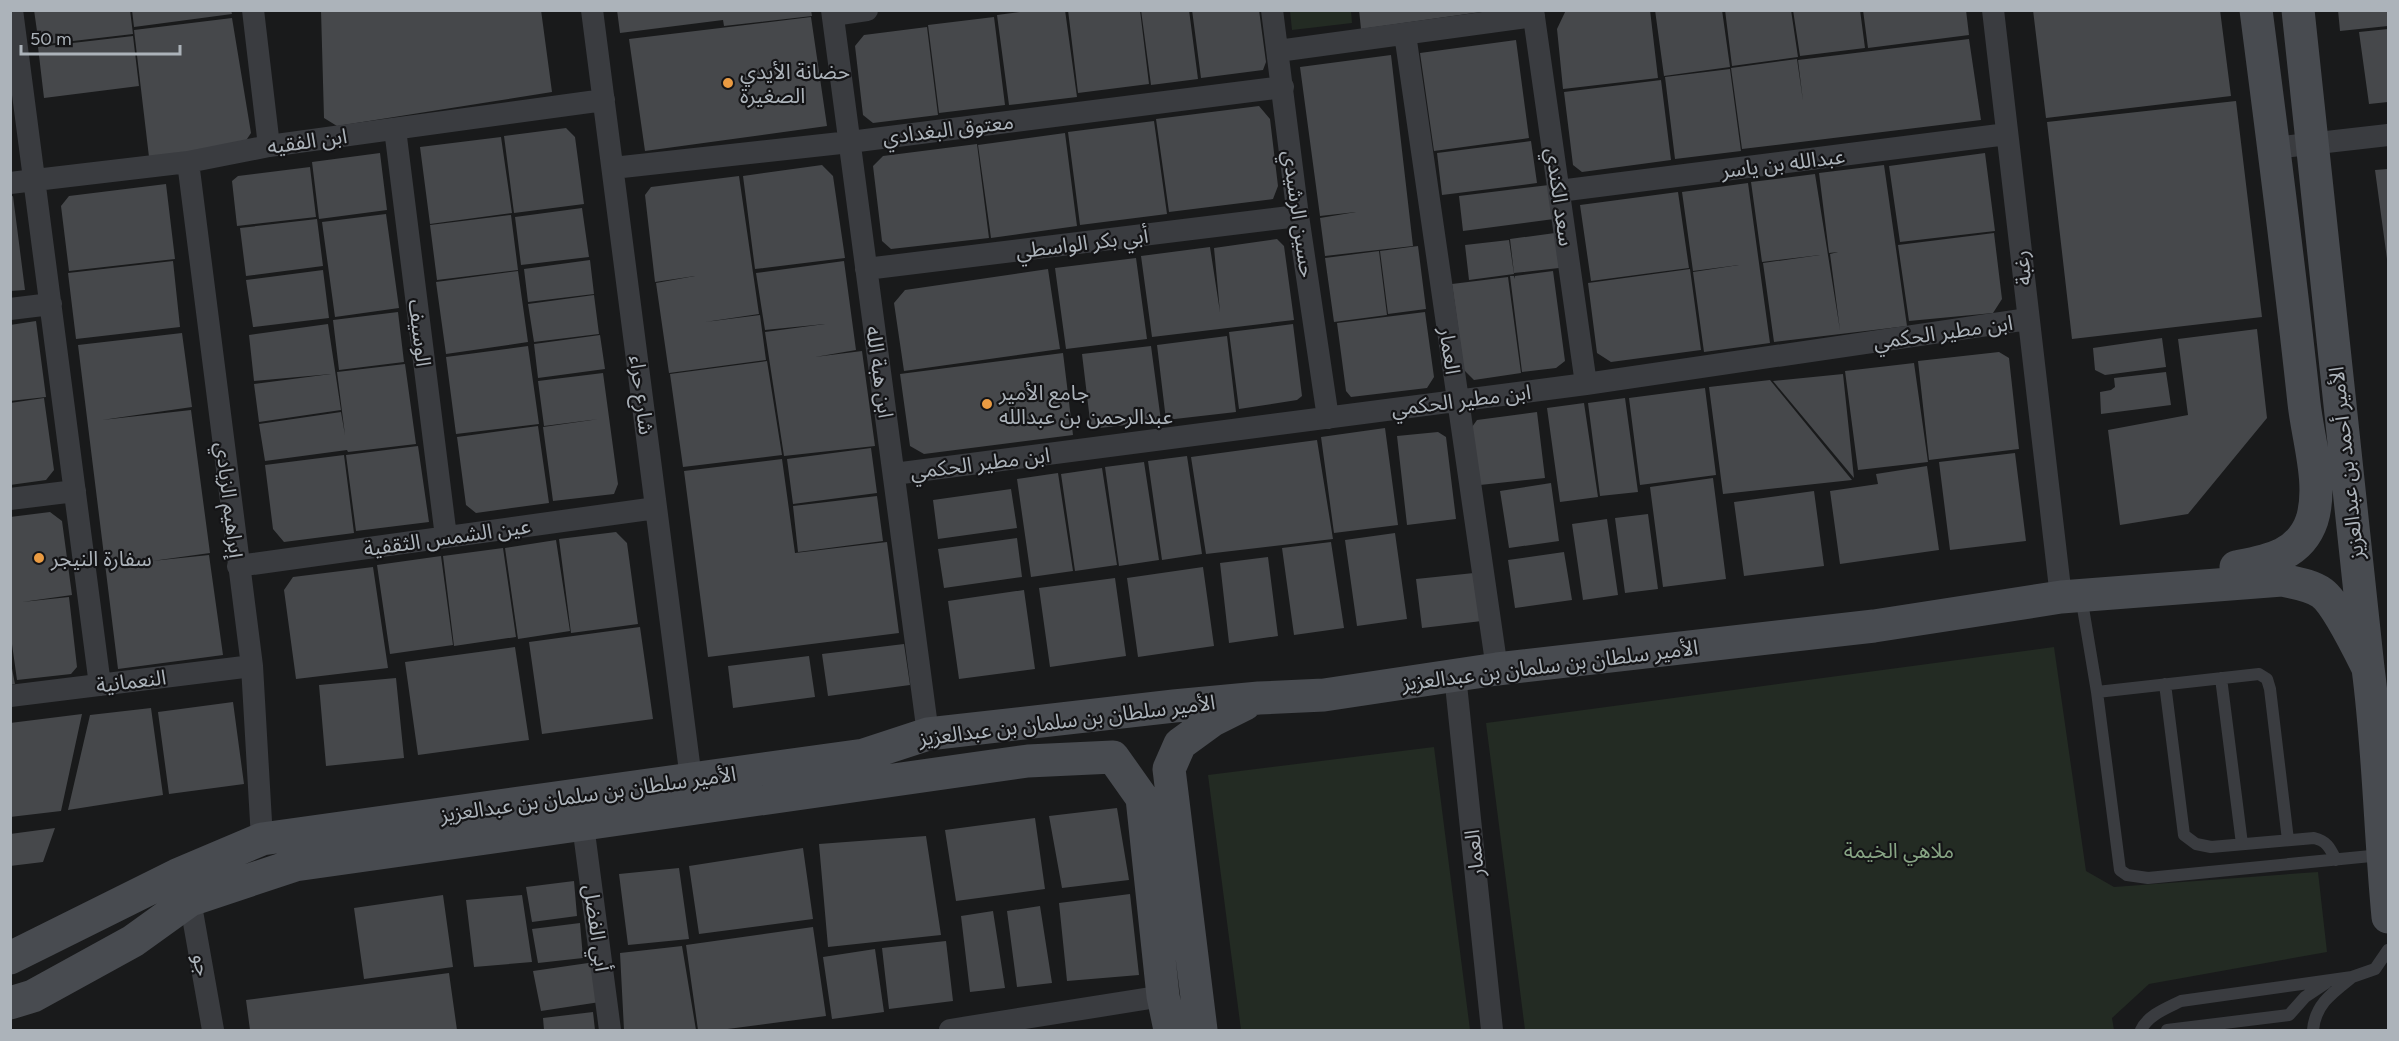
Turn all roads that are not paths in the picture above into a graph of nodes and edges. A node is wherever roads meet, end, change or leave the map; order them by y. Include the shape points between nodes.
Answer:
1 (12, 10) edge
2 (253, 10) edge
3 (592, 10) edge
4 (867, 10) edge
5 (1272, 10) edge
6 (1993, 10) edge
7 (2256, 10) edge
8 (2298, 10) edge
9 (832, 13) edge
10 (1534, 13) edge
11 (1405, 34) junction
12 (1278, 51) junction
13 (14, 57) edge
14 (1283, 87) junction
15 (604, 100) junction
16 (395, 129) junction
17 (2007, 134) junction
18 (2388, 135) edge
19 (850, 142) junction
20 (2312, 144) junction
21 (269, 146) junction
22 (2274, 148) junction
23 (188, 162) junction
24 (613, 168) junction
25 (34, 180) junction
26 (10, 183) edge
27 (1559, 191) junction
28 (1298, 216) junction
29 (866, 269) junction
30 (51, 304) junction
31 (10, 309) edge
32 (2028, 319) junction
33 (1586, 384) junction
34 (1457, 400) junction
35 (1328, 418) junction
36 (894, 474) junction
37 (75, 491) junction
38 (10, 499) edge
39 (657, 508) junction
40 (446, 537) junction
41 (238, 566) junction
42 (2116, 593) junction
43 (2071, 596) junction
44 (252, 666) junction
45 (2368, 668) junction
46 (1497, 669) junction
47 (1455, 675) junction
48 (2221, 678) junction
49 (2165, 684) junction
50 (100, 685) junction
51 (2097, 692) junction
52 (10, 696) edge
53 (1259, 698) junction
54 (2381, 704) edge
55 (928, 734) junction
56 (870, 769) junction
57 (815, 776) junction
58 (691, 779) junction
59 (583, 825) junction
60 (262, 839) junction
61 (2288, 840) junction
62 (2242, 844) junction
63 (2382, 855) junction
64 (2336, 860) junction
65 (190, 900) junction
66 (2388, 917) edge
67 (2388, 950) edge
68 (10, 958) edge
69 (2352, 978) junction
70 (2330, 981) junction
71 (1163, 996) junction
72 (10, 1003) edge
73 (213, 1030) edge
74 (610, 1030) edge
75 (950, 1030) edge
76 (1170, 1030) edge
77 (1201, 1030) edge
78 (1492, 1030) edge
79 (2141, 1030) edge
80 (2167, 1030) edge
81 (2313, 1030) edge

1 - 13 street
2 - 21 street
3 - 15 street, شارع حراء
4 - 9 street
5 - 12 street, حسين الرشيدي
6 - 17 street, رغبة
7 - 22 street, الأمير أحمد بن عبدالعزيز
8 - 20 street, الأمير أحمد بن عبدالعزيز
9 - 19 street, ابن هبة الله
10 - 11 street
10 - 27 street, سعد الكندي
11 - 12 street
11 - 34 street, العمار
12 - 14 street, حسين الرشيدي
13 - 25 street
14 - 19 street, معتوق البغدادي
14 - 28 street, حسين الرشيدي
15 - 16 street, ابن الفقيه
15 - 24 street, شارع حراء
16 - 21 street, ابن الفقيه
16 - 40 street, الوسيف
17 - 27 street, عبدالله بن ياسر
17 - 32 street, رغبة
18 - 20 street
19 - 24 street, معتوق البغدادي
19 - 29 street, ابن هبة الله
20 - 22 street
20 - 45 street, الأمير أحمد بن عبدالعزيز
21 - 23 street, ابن الفقيه
22 - 42 street, الأمير أحمد بن عبدالعزيز via 2317,499 2311,522 2298,543 2276,559
23 - 25 street, ابن الفقيه
23 - 41 street, إبراهيم الزيادي
24 - 39 street, شارع حراء
25 - 26 street, ابن الفقيه
25 - 30 street
27 - 33 street, سعد الكندي
28 - 29 street, أبي بكر الواسطي
28 - 35 street, حسين الرشيدي
29 - 36 street, ابن هبة الله
30 - 31 street
30 - 37 street
32 - 33 street, ابن مطير الحكمي
32 - 43 street, رغبة
33 - 34 street, ابن مطير الحكمي
34 - 35 street, ابن مطير الحكمي
34 - 46 street, العمار
35 - 36 street, ابن مطير الحكمي
36 - 55 street, ابن هبة الله
37 - 38 street
37 - 50 street
39 - 40 street, عين الشمس الثقفية
39 - 58 street, شارع حراء
40 - 41 street, عين الشمس الثقفية
41 - 44 street, إبراهيم الزيادي
42 - 43 street, الأمير سلطان بن سلمان بن عبدالعزيز
42 - 45 street via 2282,580 2312,587 2323,593 2332,606
43 - 46 street, الأمير سلطان بن سلمان بن عبدالعزيز via 1874,626
43 - 51 lane
44 - 50 street, النعمانية
44 - 60 street, إبراهيم الزيادي
45 - 54 street, الأمير أحمد بن عبدالعزيز
46 - 47 street, الأمير سلطان بن سلمان بن عبدالعزيز
47 - 53 street, الأمير سلطان بن سلمان بن عبدالعزيز via 1324,695
47 - 78 street, العمار
48 - 49 lane
48 - 61 lane via 2259,674 2267,680
48 - 62 lane
49 - 51 lane
49 - 62 lane via 2184,835 2196,844 2211,847
50 - 52 street, النعمانية
51 - 64 lane via 2120,870 2127,875 2148,878
53 - 55 street, الأمير سلطان بن سلمان بن عبدالعزيز
53 - 77 street via 1213,720 1180,744 1169,768
54 - 63 street, الأمير أحمد بن عبدالعزيز
55 - 56 street, الأمير سلطان بن سلمان بن عبدالعزيز
56 - 57 street, الأمير سلطان بن سلمان بن عبدالعزيز
56 - 71 street, الأمير سلطان بن سلمان بن عبدالعزيز via 1113,757 1142,798
57 - 58 street, الأمير سلطان بن سلمان بن عبدالعزيز
57 - 59 street, الأمير سلطان بن سلمان بن عبدالعزيز
58 - 60 street, الأمير سلطان بن سلمان بن عبدالعزيز
59 - 65 street, الأمير سلطان بن سلمان بن عبدالعزيز via 295,865
59 - 74 street, أبي الفضل
60 - 68 street, الأمير سلطان بن سلمان بن عبدالعزيز via 177,875
61 - 62 lane
61 - 64 lane via 2322,839
63 - 64 lane
63 - 66 street, الأمير أحمد بن عبدالعزيز
65 - 72 street, الأمير سلطان بن سلمان بن عبدالعزيز via 133,940 33,996
65 - 73 street, جو
67 - 69 lane via 2375,969
69 - 70 lane
69 - 81 lane via 2320,1005
70 - 79 lane via 2181,1000 2158,1012
70 - 80 lane via 2305,997 2289,1015
71 - 75 street
71 - 76 street

